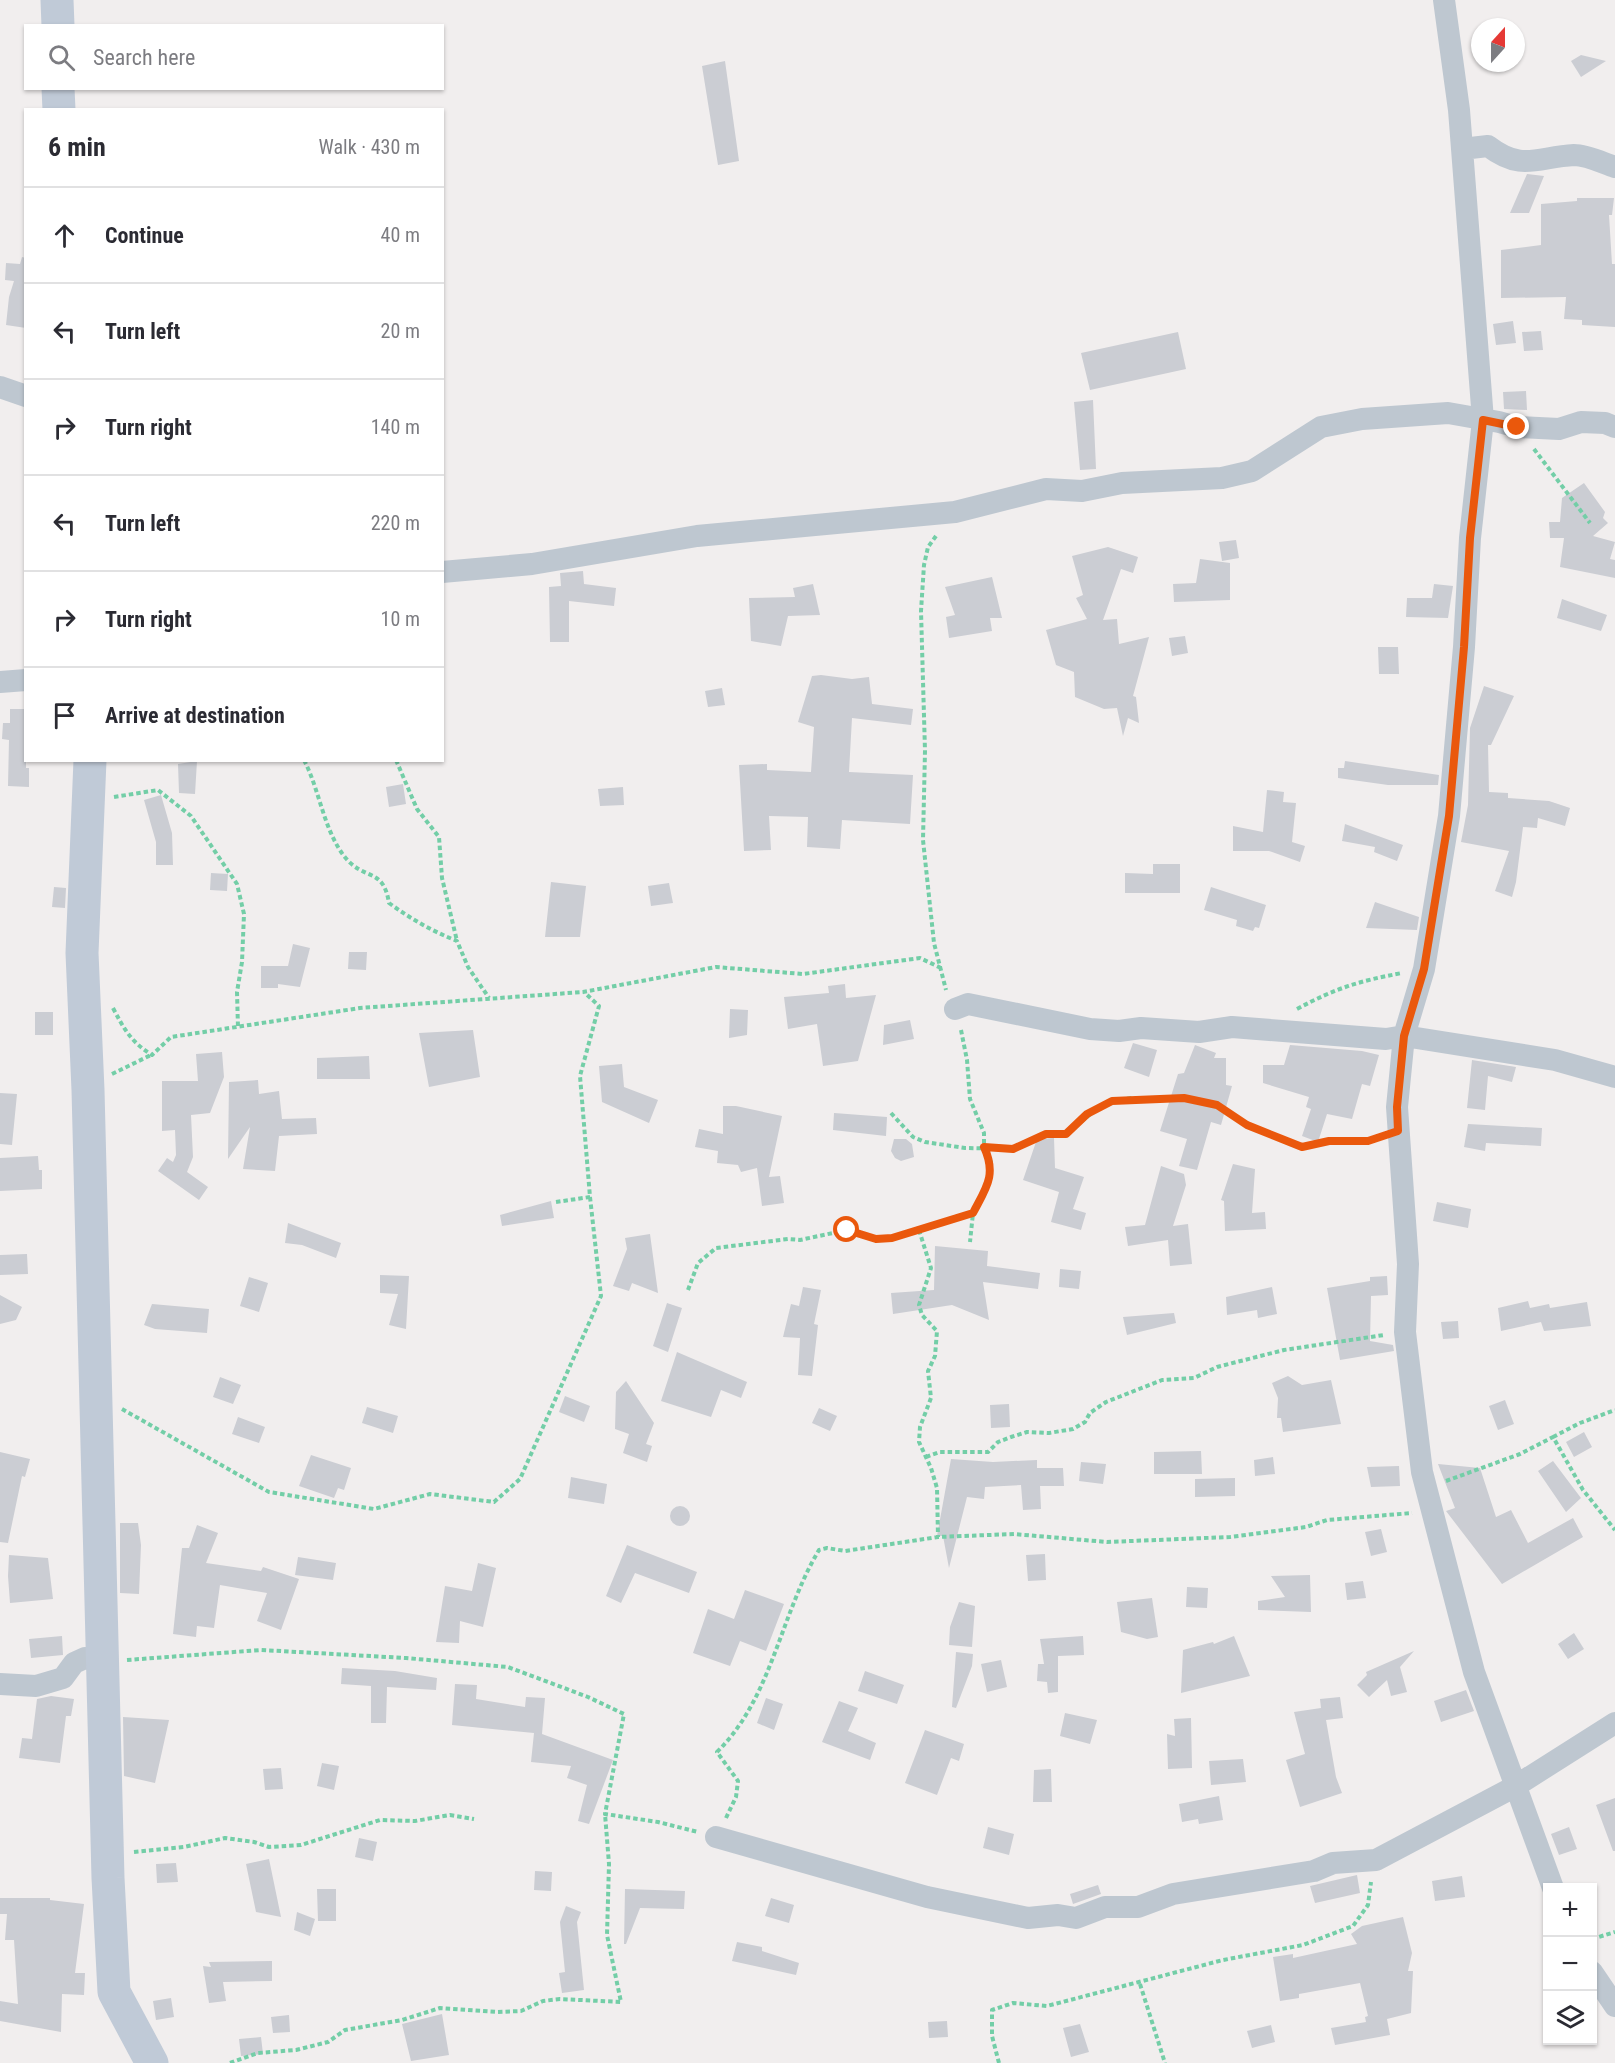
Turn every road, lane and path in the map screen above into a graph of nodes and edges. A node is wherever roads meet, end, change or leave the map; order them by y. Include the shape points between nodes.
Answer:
1 (57, 0) edge
2 (1444, 0) edge
3 (58, 24) edge
4 (58, 90) edge
5 (59, 108) edge
6 (1462, 149) junction
7 (1615, 167) edge
8 (0, 387) edge
9 (24, 395) edge
10 (1483, 420) junction
11 (1517, 427) junction
12 (1615, 427) edge
13 (955, 512) junction
14 (1590, 523) dead end
15 (444, 572) edge
16 (24, 680) edge
17 (0, 682) edge
18 (90, 762) edge
19 (305, 762) edge
20 (397, 762) edge
21 (89, 798) junction
22 (457, 941) junction
23 (1424, 969) junction
24 (583, 992) junction
25 (490, 999) junction
26 (110, 1003) dead end
27 (955, 1009) joint
28 (238, 1028) junction
29 (1256, 1029) junction
30 (1404, 1036) junction
31 (152, 1055) junction
32 (1615, 1077) edge
33 (88, 1090) junction
34 (891, 1113) dead end
35 (1398, 1131) junction
36 (984, 1147) junction
37 (590, 1197) junction
38 (556, 1202) dead end
39 (973, 1213) junction
40 (919, 1230) junction
41 (970, 1242) dead end
42 (688, 1290) dead end
43 (1405, 1332) junction
44 (96, 1400) junction
45 (1615, 1410) edge
46 (1553, 1437) junction
47 (926, 1457) junction
48 (1427, 1489) junction
49 (1434, 1514) junction
50 (1615, 1530) edge
51 (938, 1537) junction
52 (103, 1662) junction
53 (0, 1684) edge
54 (1615, 1723) edge
55 (1514, 1787) junction
56 (605, 1814) junction
57 (474, 1819) dead end
58 (716, 1837) junction
59 (107, 1860) junction
60 (1376, 1860) junction
61 (1551, 1883) edge
62 (1615, 1932) edge
63 (1597, 1938) edge
64 (1597, 1978) edge
65 (1140, 1984) junction
66 (1615, 2006) edge
67 (152, 2063) edge
68 (230, 2063) edge
69 (999, 2063) edge
70 (1165, 2063) edge

1 - 3 street
2 - 6 street
4 - 5 street
6 - 7 street via 1488,146 1501,156 1523,163 1577,155
6 - 10 street
8 - 9 street
10 - 11 street
10 - 13 street via 1448,413 1362,419 1321,427 1252,471 1222,478 1122,483 1082,491 1046,489
10 - 23 street via 1449,816
11 - 12 street via 1559,429 1581,422
11 - 14 path
13 - 15 street via 697,536 532,564
13 - 24 path via 927,547 921,611 923,840 934,943 941,968 920,958 802,974 716,967
16 - 17 street
18 - 21 street
19 - 22 path via 333,839 346,859 364,874 382,880 390,903 400,911 420,925
20 - 22 path via 417,809 439,837 442,878
21 - 28 path via 158,790 191,816 237,884 244,914
21 - 33 street via 82,952
22 - 25 path via 468,967
23 - 29 path via 1359,980
23 - 30 street
24 - 25 path
24 - 37 path via 598,1006 580,1076
25 - 28 path via 360,1008
26 - 31 path via 125,1033
27 - 29 street via 968,1004 1050,1023 1119,1031
27 - 36 path via 967,1060 970,1099 984,1133
28 - 31 path via 171,1037
29 - 30 street via 1386,1039
30 - 32 street via 1555,1060
30 - 35 street
31 - 33 path
33 - 44 street
34 - 36 path via 902,1127 925,1142
35 - 36 path via 1368,1141 1329,1141 1302,1147 1247,1125 1217,1105 1184,1098 1132,1098 1098,1108 1066,1134 1046,1134 1013,1149
35 - 43 street via 1408,1264
36 - 39 path via 991,1162 990,1178
37 - 38 path
37 - 44 path via 601,1296 520,1479 494,1502 430,1494 374,1509 269,1492 114,1404
39 - 40 path
39 - 41 path
40 - 42 path via 876,1239 847,1230 800,1240 716,1248 698,1263
40 - 47 path via 931,1268 919,1305 922,1315 938,1331 928,1371 931,1398 920,1427 919,1442
43 - 47 path via 1284,1350 1217,1366 1194,1378 1162,1380 1106,1402 1073,1429 1027,1432 999,1442 988,1452 940,1452
43 - 48 street
44 - 52 street
45 - 46 path
46 - 48 path via 1520,1454
46 - 50 path via 1583,1490
47 - 51 path via 937,1488
48 - 49 street
49 - 51 path via 1327,1520 1306,1527 1213,1538 1107,1542 1014,1534
49 - 55 street via 1474,1672
51 - 58 path via 845,1551 819,1550 804,1574 766,1678 739,1728 717,1752 738,1781 736,1797
52 - 53 street via 85,1658 74,1663 63,1678 36,1686
52 - 56 path via 261,1650 508,1667 624,1714
52 - 59 street
54 - 55 street
55 - 60 street
55 - 61 street
56 - 58 path
56 - 68 path via 609,1864 607,1935 621,2002 560,1999 543,2001 521,2011 497,2012 440,2008 402,2020 345,2030 328,2042
57 - 59 path via 450,1815 415,1821 380,1820 301,1845 269,1847 225,1838 136,1851
58 - 60 street via 927,1897 1028,1918 1076,1918 1105,1907 1138,1907 1173,1894 1314,1870 1333,1863
59 - 67 street via 114,1992
60 - 65 path via 1368,1905 1353,1926 1303,1945 1223,1960
62 - 63 path
64 - 66 street
65 - 69 path via 1047,2006 1012,2003 992,2010 992,2036
65 - 70 path

